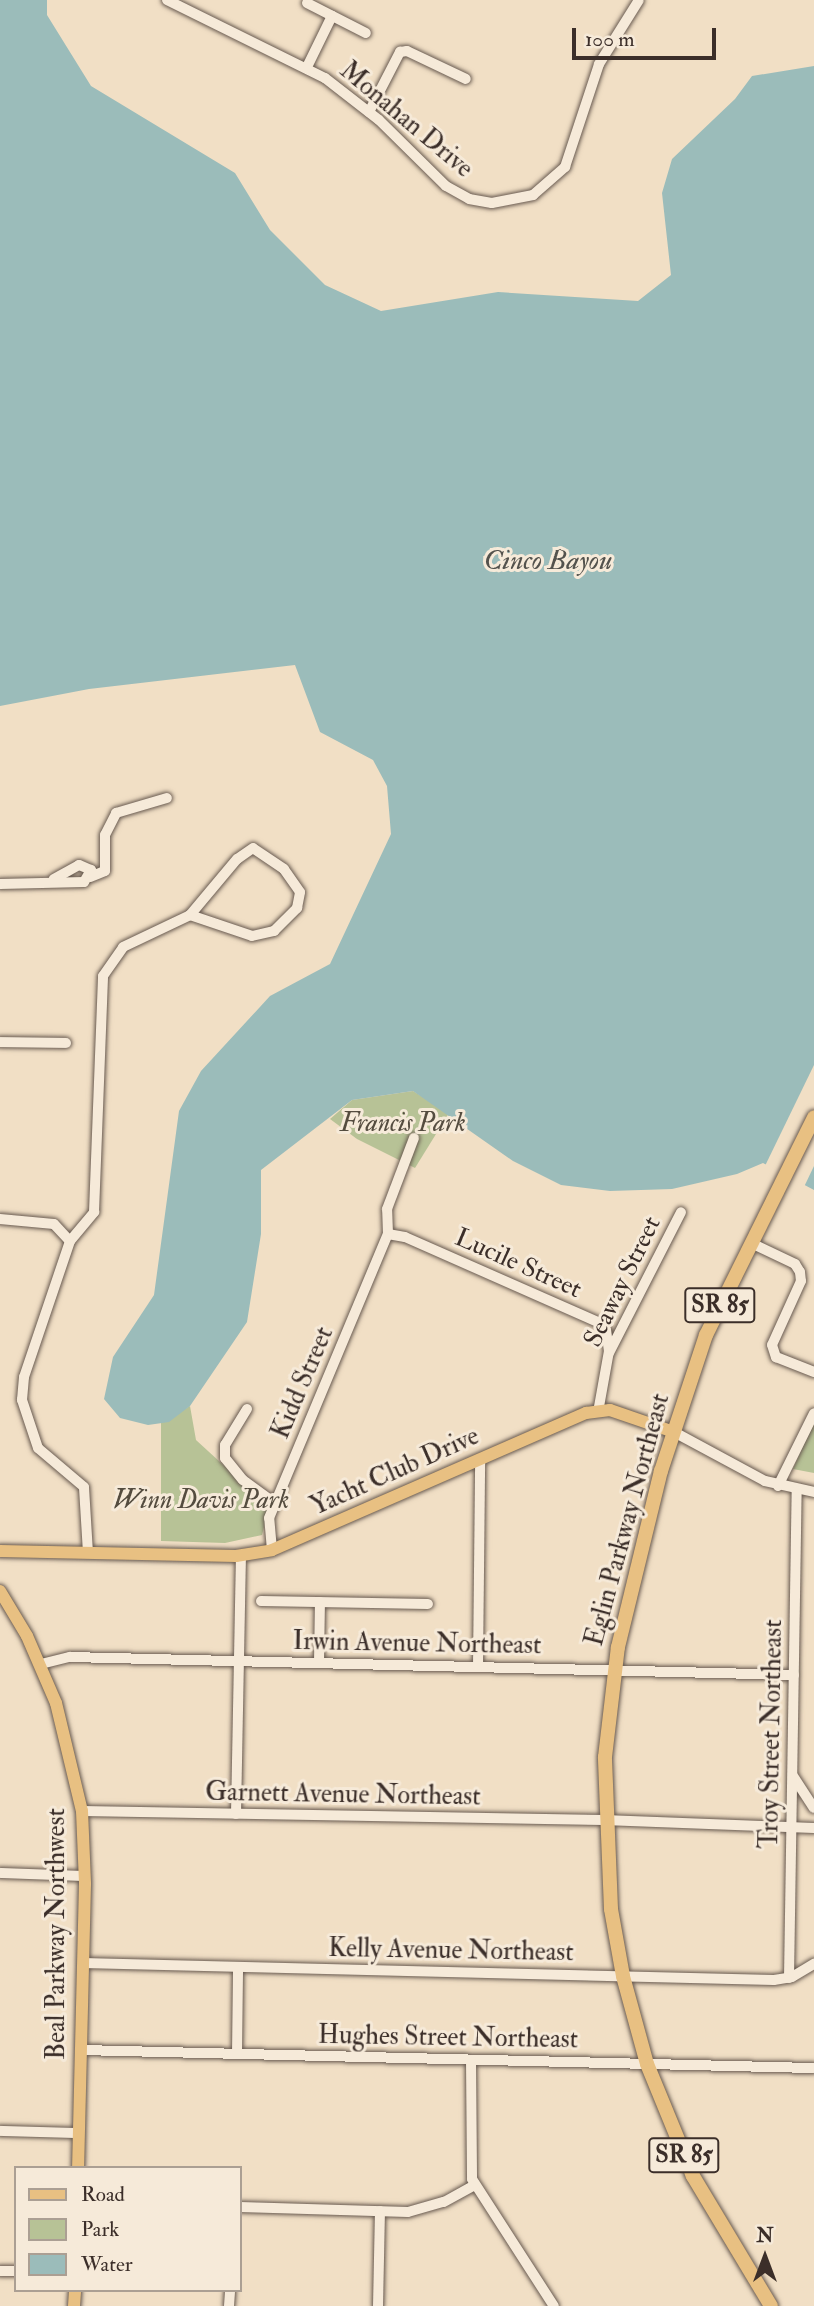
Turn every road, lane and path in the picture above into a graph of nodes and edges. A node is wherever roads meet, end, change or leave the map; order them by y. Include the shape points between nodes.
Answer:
1 (167, 0) edge
2 (639, 0) edge
3 (307, 3) dead end
4 (332, 16) junction
5 (366, 33) dead end
6 (307, 67) junction
7 (466, 79) dead end
8 (369, 112) junction
9 (167, 798) dead end
10 (90, 877) junction
11 (54, 879) junction
12 (0, 884) edge
13 (190, 915) junction
14 (0, 1042) edge
15 (66, 1043) dead end
16 (814, 1117) edge
17 (414, 1138) dead end
18 (681, 1212) dead end
19 (0, 1219) edge
20 (388, 1234) junction
21 (70, 1241) junction
22 (751, 1243) junction
23 (608, 1354) junction
24 (814, 1372) edge
25 (247, 1409) dead end
26 (598, 1412) junction
27 (814, 1413) edge
28 (674, 1432) junction
29 (480, 1460) junction
30 (778, 1486) junction
31 (797, 1490) junction
32 (814, 1492) edge
33 (275, 1503) junction
34 (272, 1550) junction
35 (0, 1551) edge
36 (88, 1553) junction
37 (241, 1555) junction
38 (0, 1591) edge
39 (261, 1601) dead end
40 (320, 1602) junction
41 (428, 1604) dead end
42 (239, 1661) junction
43 (319, 1663) junction
44 (41, 1664) junction
45 (478, 1667) junction
46 (614, 1670) junction
47 (794, 1675) junction
48 (792, 1776) junction
49 (814, 1808) edge
50 (82, 1811) junction
51 (236, 1814) junction
52 (604, 1820) junction
53 (791, 1828) junction
54 (814, 1828) edge
55 (0, 1873) edge
56 (85, 1876) junction
57 (83, 1963) junction
58 (814, 1964) edge
59 (238, 1967) junction
60 (623, 1976) junction
61 (789, 1978) junction
62 (80, 2050) junction
63 (237, 2054) junction
64 (471, 2060) junction
65 (647, 2064) junction
66 (814, 2068) edge
67 (0, 2131) edge
68 (79, 2133) junction
69 (78, 2166) edge
70 (475, 2185) junction
71 (242, 2207) edge
72 (380, 2211) junction
73 (378, 2306) edge
74 (554, 2306) edge
75 (771, 2306) edge

1 - 6 street, Monahan Drive
2 - 8 street, Monahan Drive via 599,64 568,161 554,180 533,195 492,203 459,194
3 - 4 street
4 - 5 street
4 - 6 street
6 - 8 street, Monahan Drive
7 - 8 street via 407,51 400,52
9 - 10 street via 116,813 105,835 105,872
10 - 11 street via 84,882
10 - 11 street via 92,870 84,864
11 - 12 street
13 - 13 street via 261,936 292,915 300,892 284,869 253,848 237,859
13 - 21 street via 123,947 103,976 94,1212
14 - 15 street
16 - 22 highway, Eglin Parkway Northeast / SR 85
17 - 20 street, Kidd Street via 387,1209
18 - 23 street, Seaway Street via 631,1318
19 - 21 street via 54,1224
20 - 23 street, Lucile Street via 405,1237 598,1322 606,1330
20 - 33 street, Kidd Street
21 - 36 street via 24,1377 22,1400 38,1448 84,1487
22 - 24 street via 795,1264 800,1272 801,1281 772,1345 776,1357
22 - 28 highway, Eglin Parkway Northeast / SR 85 via 706,1335
23 - 26 street, Seaway Street
25 - 33 street via 224,1451 237,1474
26 - 28 main road via 610,1410
26 - 29 main road, Yacht Club Drive
27 - 30 street
28 - 30 street
28 - 46 highway, Eglin Parkway Northeast / SR 85 via 642,1543
29 - 34 main road, Yacht Club Drive
29 - 45 street
30 - 31 street
31 - 32 street
31 - 47 street, Troy Street Northeast
33 - 34 street, Kidd Street via 269,1518
34 - 37 main road, Yacht Club Drive
35 - 36 main road, Yacht Club Drive
36 - 37 main road, Yacht Club Drive
37 - 42 street
38 - 44 main road, Beal Parkway Northwest
39 - 40 street
40 - 41 street
40 - 43 street
42 - 43 street, Irwin Avenue Northeast
42 - 44 street, Irwin Avenue Northeast via 70,1657
42 - 51 street
43 - 45 street, Irwin Avenue Northeast
44 - 50 main road, Beal Parkway Northwest via 66,1734
45 - 46 street, Irwin Avenue Northeast
46 - 47 street, Irwin Avenue Northeast
46 - 52 highway, Eglin Parkway Northeast / SR 85
47 - 48 street, Troy Street Northeast
48 - 49 street
48 - 53 street, Troy Street Northeast
50 - 51 street, Garnett Avenue Northeast
50 - 56 main road, Beal Parkway Northwest
51 - 52 street, Garnett Avenue Northeast
52 - 53 street, Garnett Avenue Northeast
52 - 60 highway, Eglin Parkway Northeast / SR 85 via 611,1909
53 - 54 street, Garnett Avenue Northeast
53 - 61 street, Troy Street Northeast
55 - 56 street
56 - 57 main road, Beal Parkway Northwest
57 - 59 street, Kelly Avenue Northeast
57 - 62 main road, Beal Parkway Northwest
58 - 61 street, Kelly Avenue Northeast
59 - 60 street, Kelly Avenue Northeast
59 - 63 street
60 - 61 street, Kelly Avenue Northeast
60 - 65 highway, Eglin Parkway Northeast / SR 85
62 - 63 street, Hughes Street Northeast
62 - 68 main road, Beal Parkway Northwest
63 - 64 street, Hughes Street Northeast
64 - 65 street, Hughes Street Northeast
64 - 70 street via 470,2171
65 - 66 street, Hughes Street Northeast
65 - 75 highway, Eglin Parkway Northeast / SR 85 via 693,2176
67 - 68 street
68 - 69 main road, Beal Parkway Northwest
70 - 72 street via 426,2209
70 - 74 street
71 - 72 street
72 - 73 street

